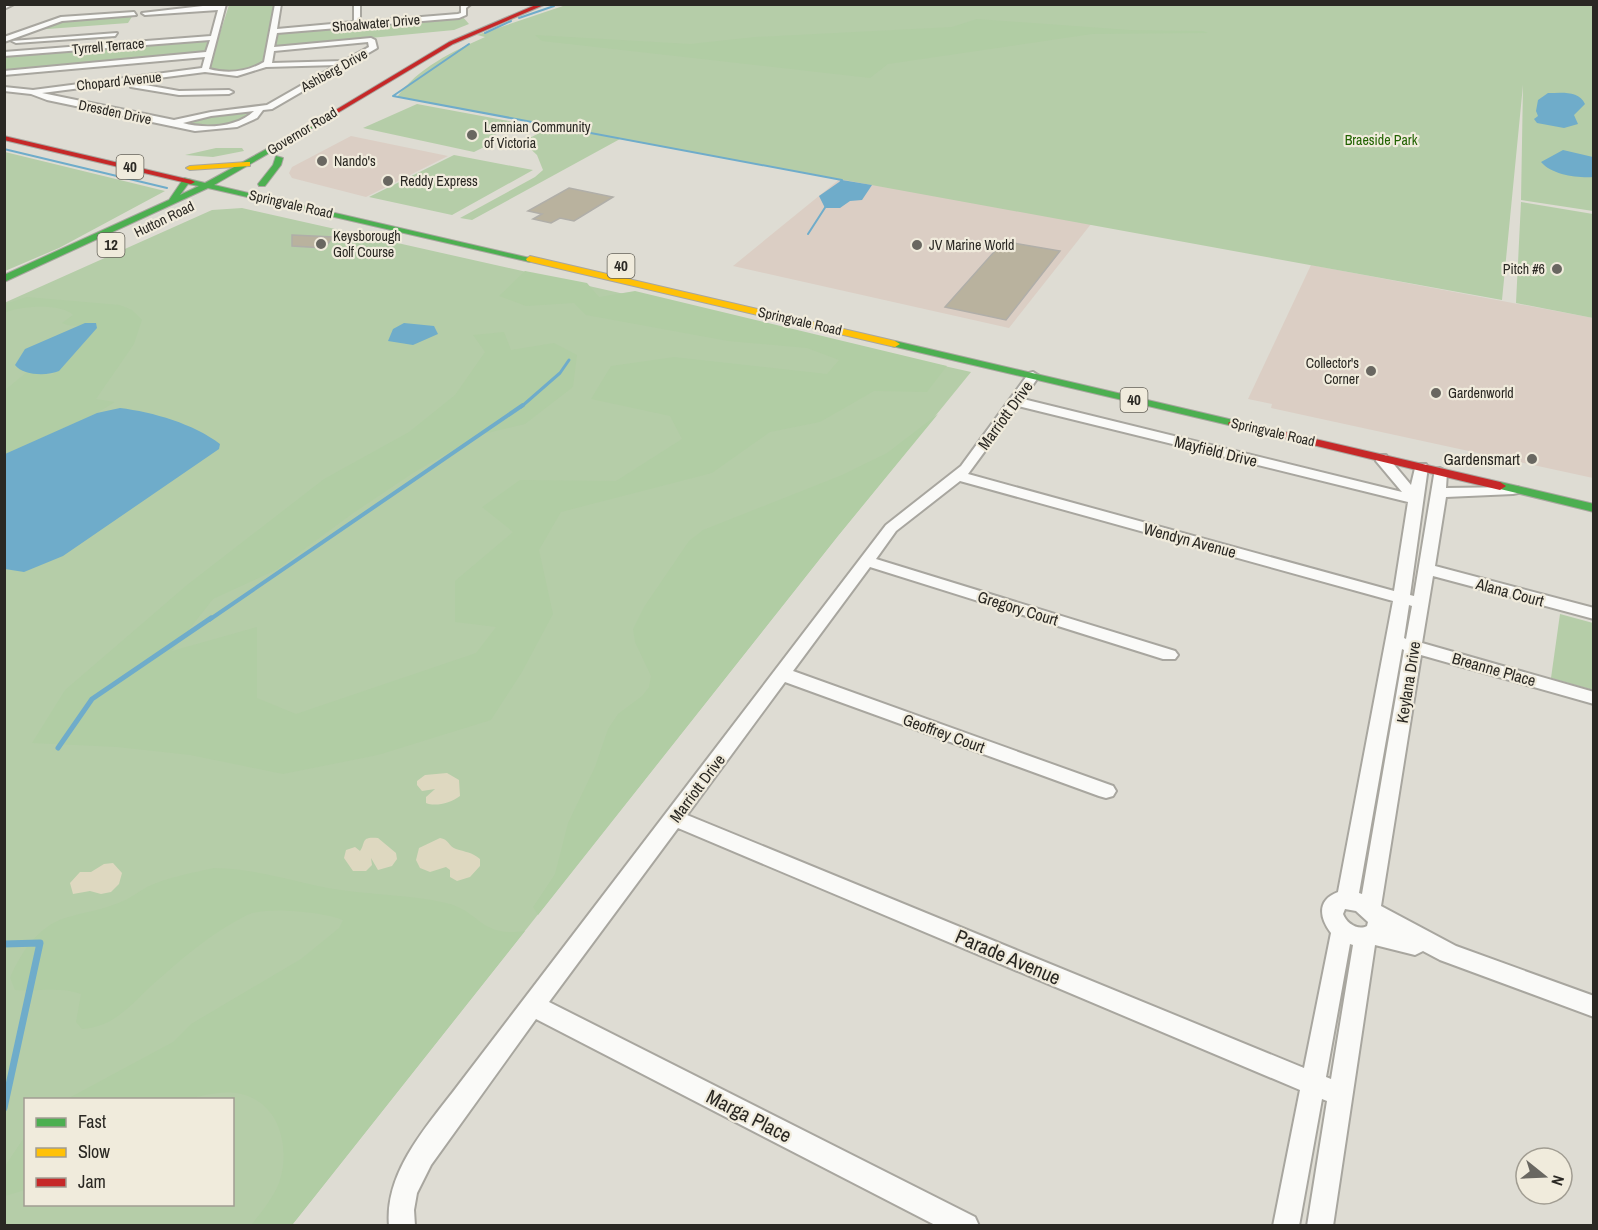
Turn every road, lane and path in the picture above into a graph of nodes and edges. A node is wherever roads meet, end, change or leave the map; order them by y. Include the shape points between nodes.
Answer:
1 (11, 4) edge
2 (143, 4) edge
3 (278, 4) edge
4 (357, 4) edge
5 (468, 4) edge
6 (544, 4) edge
7 (222, 6) edge
8 (4, 7) edge
9 (139, 14) junction
10 (133, 24) dead end
11 (357, 24) junction
12 (274, 31) junction
13 (212, 38) junction
14 (4, 41) edge
15 (125, 44) junction
16 (270, 49) junction
17 (4, 54) edge
18 (209, 54) junction
19 (346, 63) junction
20 (266, 65) junction
21 (205, 70) junction
22 (4, 73) edge
23 (234, 74) junction
24 (395, 76) junction
25 (134, 80) junction
26 (4, 89) edge
27 (33, 92) junction
28 (229, 92) junction
29 (260, 108) junction
30 (226, 112) junction
31 (174, 123) junction
32 (4, 124) edge
33 (4, 138) edge
34 (279, 158) junction
35 (248, 164) junction
36 (189, 174) junction
37 (241, 179) junction
38 (225, 182) junction
39 (262, 184) junction
40 (208, 185) junction
41 (250, 195) junction
42 (203, 200) junction
43 (170, 204) junction
44 (372, 208) dead end
45 (387, 212) dead end
46 (4, 279) edge
47 (4, 293) edge
48 (862, 322) dead end
49 (918, 335) dead end
50 (952, 342) dead end
51 (985, 350) dead end
52 (1008, 356) dead end
53 (1035, 367) junction
54 (1015, 401) junction
55 (1424, 452) dead end
56 (1381, 458) junction
57 (1440, 463) junction
58 (1421, 467) junction
59 (959, 476) junction
60 (1517, 490) junction
61 (1439, 493) junction
62 (1416, 500) junction
63 (1593, 508) edge
64 (866, 561) junction
65 (1426, 569) junction
66 (1401, 598) junction
67 (1420, 603) junction
68 (1593, 614) edge
69 (1395, 641) junction
70 (1414, 647) junction
71 (1169, 655) dead end
72 (782, 674) junction
73 (1593, 698) edge
74 (1106, 791) dead end
75 (675, 818) junction
76 (1347, 900) junction
77 (1371, 925) junction
78 (1342, 930) junction
79 (533, 1006) junction
80 (1593, 1006) edge
81 (1313, 1083) junction
82 (1341, 1095) junction
83 (402, 1226) edge
84 (966, 1226) edge
85 (1286, 1226) edge
86 (1320, 1226) edge

1 - 8 street
2 - 9 street
3 - 12 street
4 - 11 street
5 - 11 street, Shoalwater Drive via 459,16
6 - 24 main road, Governor Road / 12 via 451,43
7 - 9 street
7 - 13 street
9 - 10 street
9 - 14 street via 61,19
11 - 12 street, Shoalwater Drive
12 - 16 street
13 - 15 street, Tyrrell Terrace
13 - 18 street
14 - 15 street via 128,33
15 - 17 street, Tyrrell Terrace
16 - 19 street, Ashberg Drive via 370,40 373,48
16 - 20 street
18 - 21 street
18 - 22 street
19 - 20 street
19 - 29 street, Ashberg Drive via 271,106
20 - 23 street
21 - 23 street, Chopard Avenue
21 - 25 street, Chopard Avenue
23 - 28 street
24 - 34 main road, Governor Road / 12 via 352,113
24 - 35 main road, Governor Road / 12
25 - 27 street, Chopard Avenue
25 - 28 street via 132,84 136,86 179,93
26 - 27 street, Dresden Drive
27 - 31 street, Dresden Drive via 46,98
28 - 30 street
29 - 30 street, Ashberg Drive
29 - 31 street via 258,113 233,125 192,129
30 - 31 street, Dresden Drive
32 - 36 main road, Springvale Road / 40
33 - 36 main road, Springvale Road / 40
34 - 37 main road, Governor Road / 12
34 - 39 main road
35 - 36 main road
35 - 38 main road, Governor Road / 12
36 - 38 main road, Springvale Road / 40
36 - 40 main road, Springvale Road / 40
36 - 43 main road
37 - 38 main road, Springvale Road / 40
37 - 39 main road, Springvale Road / 40
38 - 40 main road, Springvale Road / 40
38 - 41 main road, Springvale Road / 40
38 - 42 main road, Hutton Road / 12
39 - 44 main road, Springvale Road / 40
40 - 43 main road, Hutton Road / 12
41 - 42 main road
41 - 53 main road, Springvale Road / 40
42 - 47 main road, Hutton Road / 12
43 - 46 main road, Hutton Road / 12
45 - 48 main road, Springvale Road / 40
49 - 50 main road
51 - 52 main road
53 - 54 street, Marriott Drive
53 - 56 main road, Springvale Road / 40
54 - 59 street, Marriott Drive
54 - 62 street, Mayfield Drive
55 - 58 main road, Keylana Drive
56 - 58 main road, Springvale Road / 40
56 - 62 street
57 - 58 main road, Springvale Road / 40
57 - 60 main road, Springvale Road / 40
57 - 61 street, Keylana Drive
58 - 62 street, Keylana Drive
59 - 64 street, Marriott Drive via 896,523
59 - 66 street, Wendyn Avenue
60 - 61 street
60 - 63 main road, Springvale Road / 40
61 - 65 street, Keylana Drive
62 - 66 street, Keylana Drive
64 - 71 street, Gregory Court
64 - 72 street, Marriott Drive
65 - 67 street, Keylana Drive
65 - 68 street, Alana Court
66 - 67 street, Wendyn Avenue
66 - 69 street, Keylana Drive
67 - 70 street, Keylana Drive
69 - 70 street, Breanne Place
69 - 76 street, Keylana Drive
70 - 73 street, Breanne Place
70 - 77 street, Keylana Drive
72 - 74 street, Geoffrey Court
72 - 75 street, Marriott Drive
75 - 79 street, Marriott Drive
75 - 81 street, Parade Avenue
76 - 77 street
76 - 78 street via 1332,907 1333,919
77 - 78 street
77 - 80 street
77 - 82 street, Keylana Drive
78 - 81 street
79 - 83 street, Marriott Drive via 468,1092 410,1179 401,1197
79 - 84 street, Marga Place
81 - 82 street, Parade Avenue
81 - 85 street
82 - 86 street, Keylana Drive

